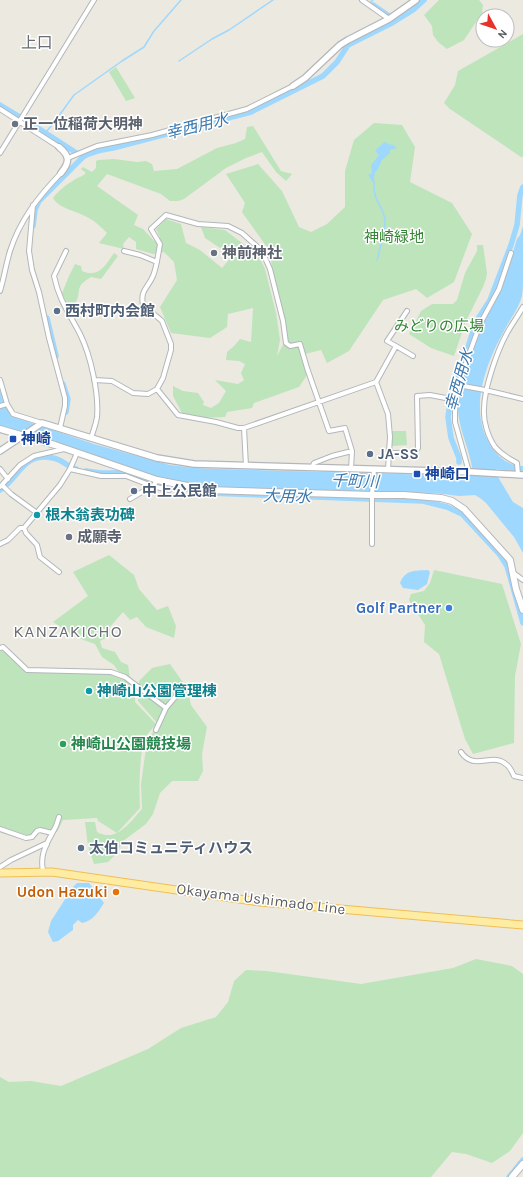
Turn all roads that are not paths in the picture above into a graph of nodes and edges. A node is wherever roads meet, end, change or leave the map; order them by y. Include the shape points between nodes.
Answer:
1 (94, 0) edge
2 (362, 0) edge
3 (416, 0) edge
4 (389, 19) junction
5 (293, 86) joint
6 (0, 109) edge
7 (20, 121) junction
8 (59, 147) joint
9 (0, 153) edge
10 (68, 158) junction
11 (61, 174) joint
12 (33, 205) junction
13 (66, 251) dead end
14 (124, 251) dead end
15 (512, 253) dead end
16 (157, 262) junction
17 (0, 290) edge
18 (523, 307) edge
19 (407, 311) dead end
20 (396, 346) junction
21 (413, 356) dead end
22 (0, 380) edge
23 (94, 380) junction
24 (376, 382) junction
25 (459, 385) junction
26 (157, 389) junction
27 (486, 390) junction
28 (523, 398) edge
29 (452, 400) junction
30 (318, 402) junction
31 (6, 404) junction
32 (0, 406) edge
33 (40, 424) junction
34 (60, 428) junction
35 (244, 428) junction
36 (0, 429) edge
37 (25, 435) junction
38 (91, 438) junction
39 (65, 449) junction
40 (0, 451) edge
41 (352, 451) junction
42 (77, 453) junction
43 (389, 453) junction
44 (246, 466) junction
45 (312, 468) junction
46 (352, 469) junction
47 (0, 470) edge
48 (70, 470) junction
49 (388, 470) junction
50 (374, 471) junction
51 (471, 472) junction
52 (520, 474) edge
53 (8, 479) junction
54 (155, 483) junction
55 (3, 487) edge
56 (169, 490) dead end
57 (372, 496) junction
58 (130, 499) dead end
59 (37, 513) junction
60 (24, 528) junction
61 (0, 544) edge
62 (372, 544) dead end
63 (59, 572) dead end
64 (512, 572) junction
65 (523, 580) edge
66 (523, 610) edge
67 (0, 648) edge
68 (181, 690) dead end
69 (166, 708) junction
70 (156, 730) dead end
71 (461, 752) dead end
72 (523, 778) edge
73 (59, 817) dead end
74 (0, 829) edge
75 (52, 833) junction
76 (47, 843) junction
77 (0, 867) edge
78 (43, 871) junction
79 (0, 873) edge
80 (523, 925) edge
81 (523, 1164) edge
82 (512, 1177) edge

1 - 7 street
2 - 4 street
3 - 4 street
4 - 5 street via 340,45
5 - 10 street via 247,109 152,135 97,146
6 - 7 street
7 - 8 street
7 - 9 street
8 - 10 street
10 - 11 street
11 - 12 street
12 - 17 street via 11,250
12 - 34 street via 29,251 65,398
13 - 23 street via 54,276 60,298 83,341
14 - 16 street
15 - 25 street via 499,289 480,324
16 - 26 street via 154,275 142,297 143,305 162,321 171,344 163,378
16 - 30 street via 160,244 150,228 166,215 198,224 228,226 242,232 265,256 283,321 286,343 290,346 300,344
18 - 27 street via 506,334
19 - 20 street via 388,341
20 - 21 street
20 - 24 street
22 - 31 street
23 - 26 street via 112,381 133,393 148,394
23 - 38 street via 97,392 96,418
24 - 30 street
24 - 43 street via 388,414
25 - 27 street
25 - 29 street
26 - 35 street via 178,415
27 - 28 street
27 - 52 street via 484,409 490,437 501,453 517,463
29 - 43 street via 430,395 417,396 418,448 413,453
29 - 51 street via 455,422
30 - 35 street
30 - 41 street via 329,432 345,428
31 - 32 street
31 - 33 street via 13,414
33 - 34 street
33 - 37 street
34 - 38 street
35 - 44 street
36 - 37 main road
37 - 39 main road
37 - 40 street
38 - 44 street via 176,462
39 - 42 main road
39 - 53 street via 34,456 20,465
41 - 45 street via 314,463
41 - 46 street
42 - 48 street
42 - 54 main road
43 - 49 street
44 - 45 street
45 - 46 street
46 - 50 street
47 - 53 street
48 - 54 street via 101,476 126,476
48 - 59 street
49 - 50 street
49 - 51 street
50 - 57 street
51 - 52 street
53 - 55 street
54 - 56 street
54 - 57 main road via 208,490
54 - 58 street
55 - 59 street
57 - 62 street
57 - 64 main road via 404,495 452,501 464,509 505,552 510,560
59 - 60 street
60 - 61 street via 20,528
60 - 63 street via 37,545 40,557
64 - 65 street
64 - 66 main road
67 - 69 street via 3,647 27,670 111,672 125,677
68 - 69 street
69 - 70 street
71 - 72 street via 468,760 475,762 501,761 508,765 514,776
73 - 75 street
74 - 75 street via 26,838 32,837 40,830
75 - 76 street
76 - 77 street
76 - 78 street via 43,851
78 - 79 main road, Okayama Ushimado Line
78 - 80 main road, Okayama Ushimado Line via 260,902
81 - 82 main road

